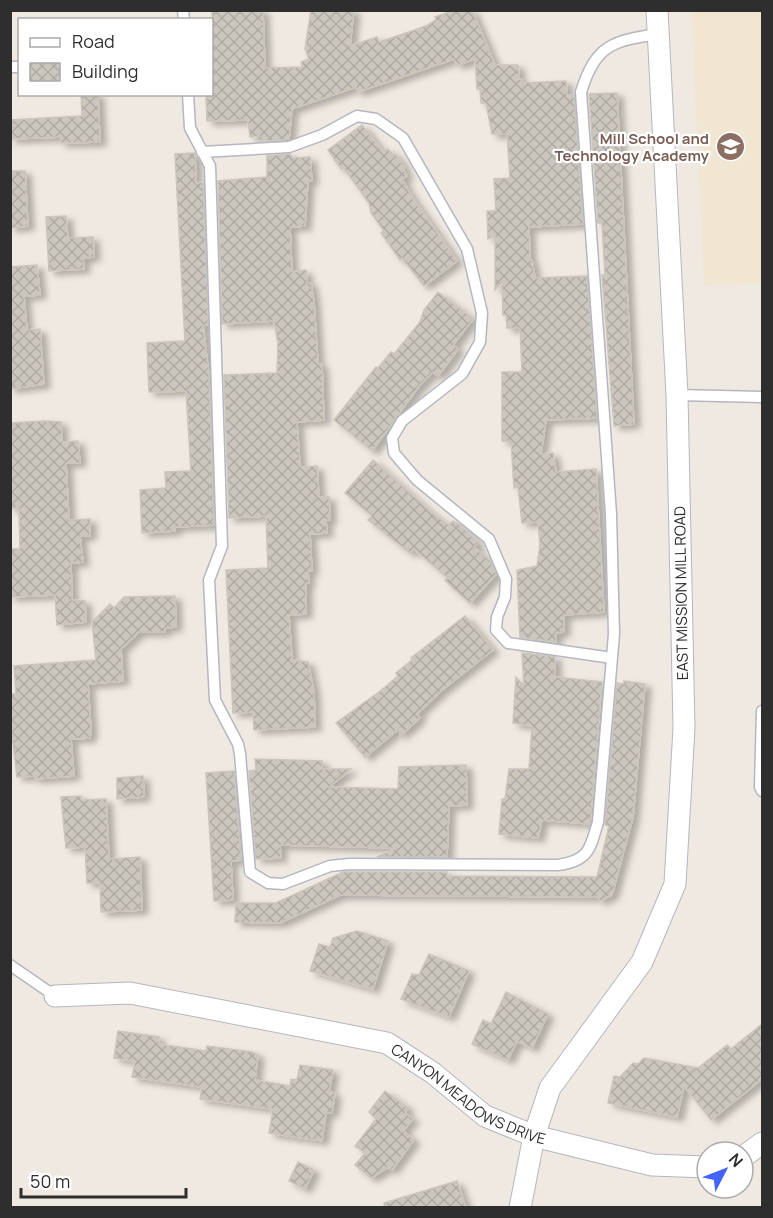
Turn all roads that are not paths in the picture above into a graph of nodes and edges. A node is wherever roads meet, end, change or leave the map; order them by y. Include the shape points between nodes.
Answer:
1 (657, 10) edge
2 (658, 34) junction
3 (188, 96) edge
4 (202, 152) junction
5 (677, 395) junction
6 (762, 397) edge
7 (612, 658) junction
8 (762, 711) edge
9 (762, 791) edge
10 (10, 965) edge
11 (55, 996) joint
12 (534, 1136) junction
13 (695, 1167) edge
14 (520, 1208) edge

1 - 2 street, EAST MISSION MILL ROAD
2 - 5 street, EAST MISSION MILL ROAD
2 - 7 lane via 620,40 605,50 588,69 581,92 611,514
3 - 4 lane via 190,128
4 - 7 lane via 289,147 357,116 376,119 403,138 466,249 482,312 480,342 462,374 402,421 392,438 394,453 417,480 489,539 506,579 496,630 508,643
4 - 7 lane via 210,166 222,546 209,580 214,700 238,744 250,872 268,883 283,884 330,866 349,864 576,862 590,849 598,822
5 - 6 lane
5 - 12 street, EAST MISSION MILL ROAD via 684,728 675,884 642,962 550,1088
8 - 9 lane
10 - 11 lane
11 - 12 street, CANYON MEADOWS DRIVE via 130,993 387,1043 433,1073 484,1116
12 - 13 street, CANYON MEADOWS DRIVE via 652,1165
12 - 14 street, EAST MISSION MILL ROAD

